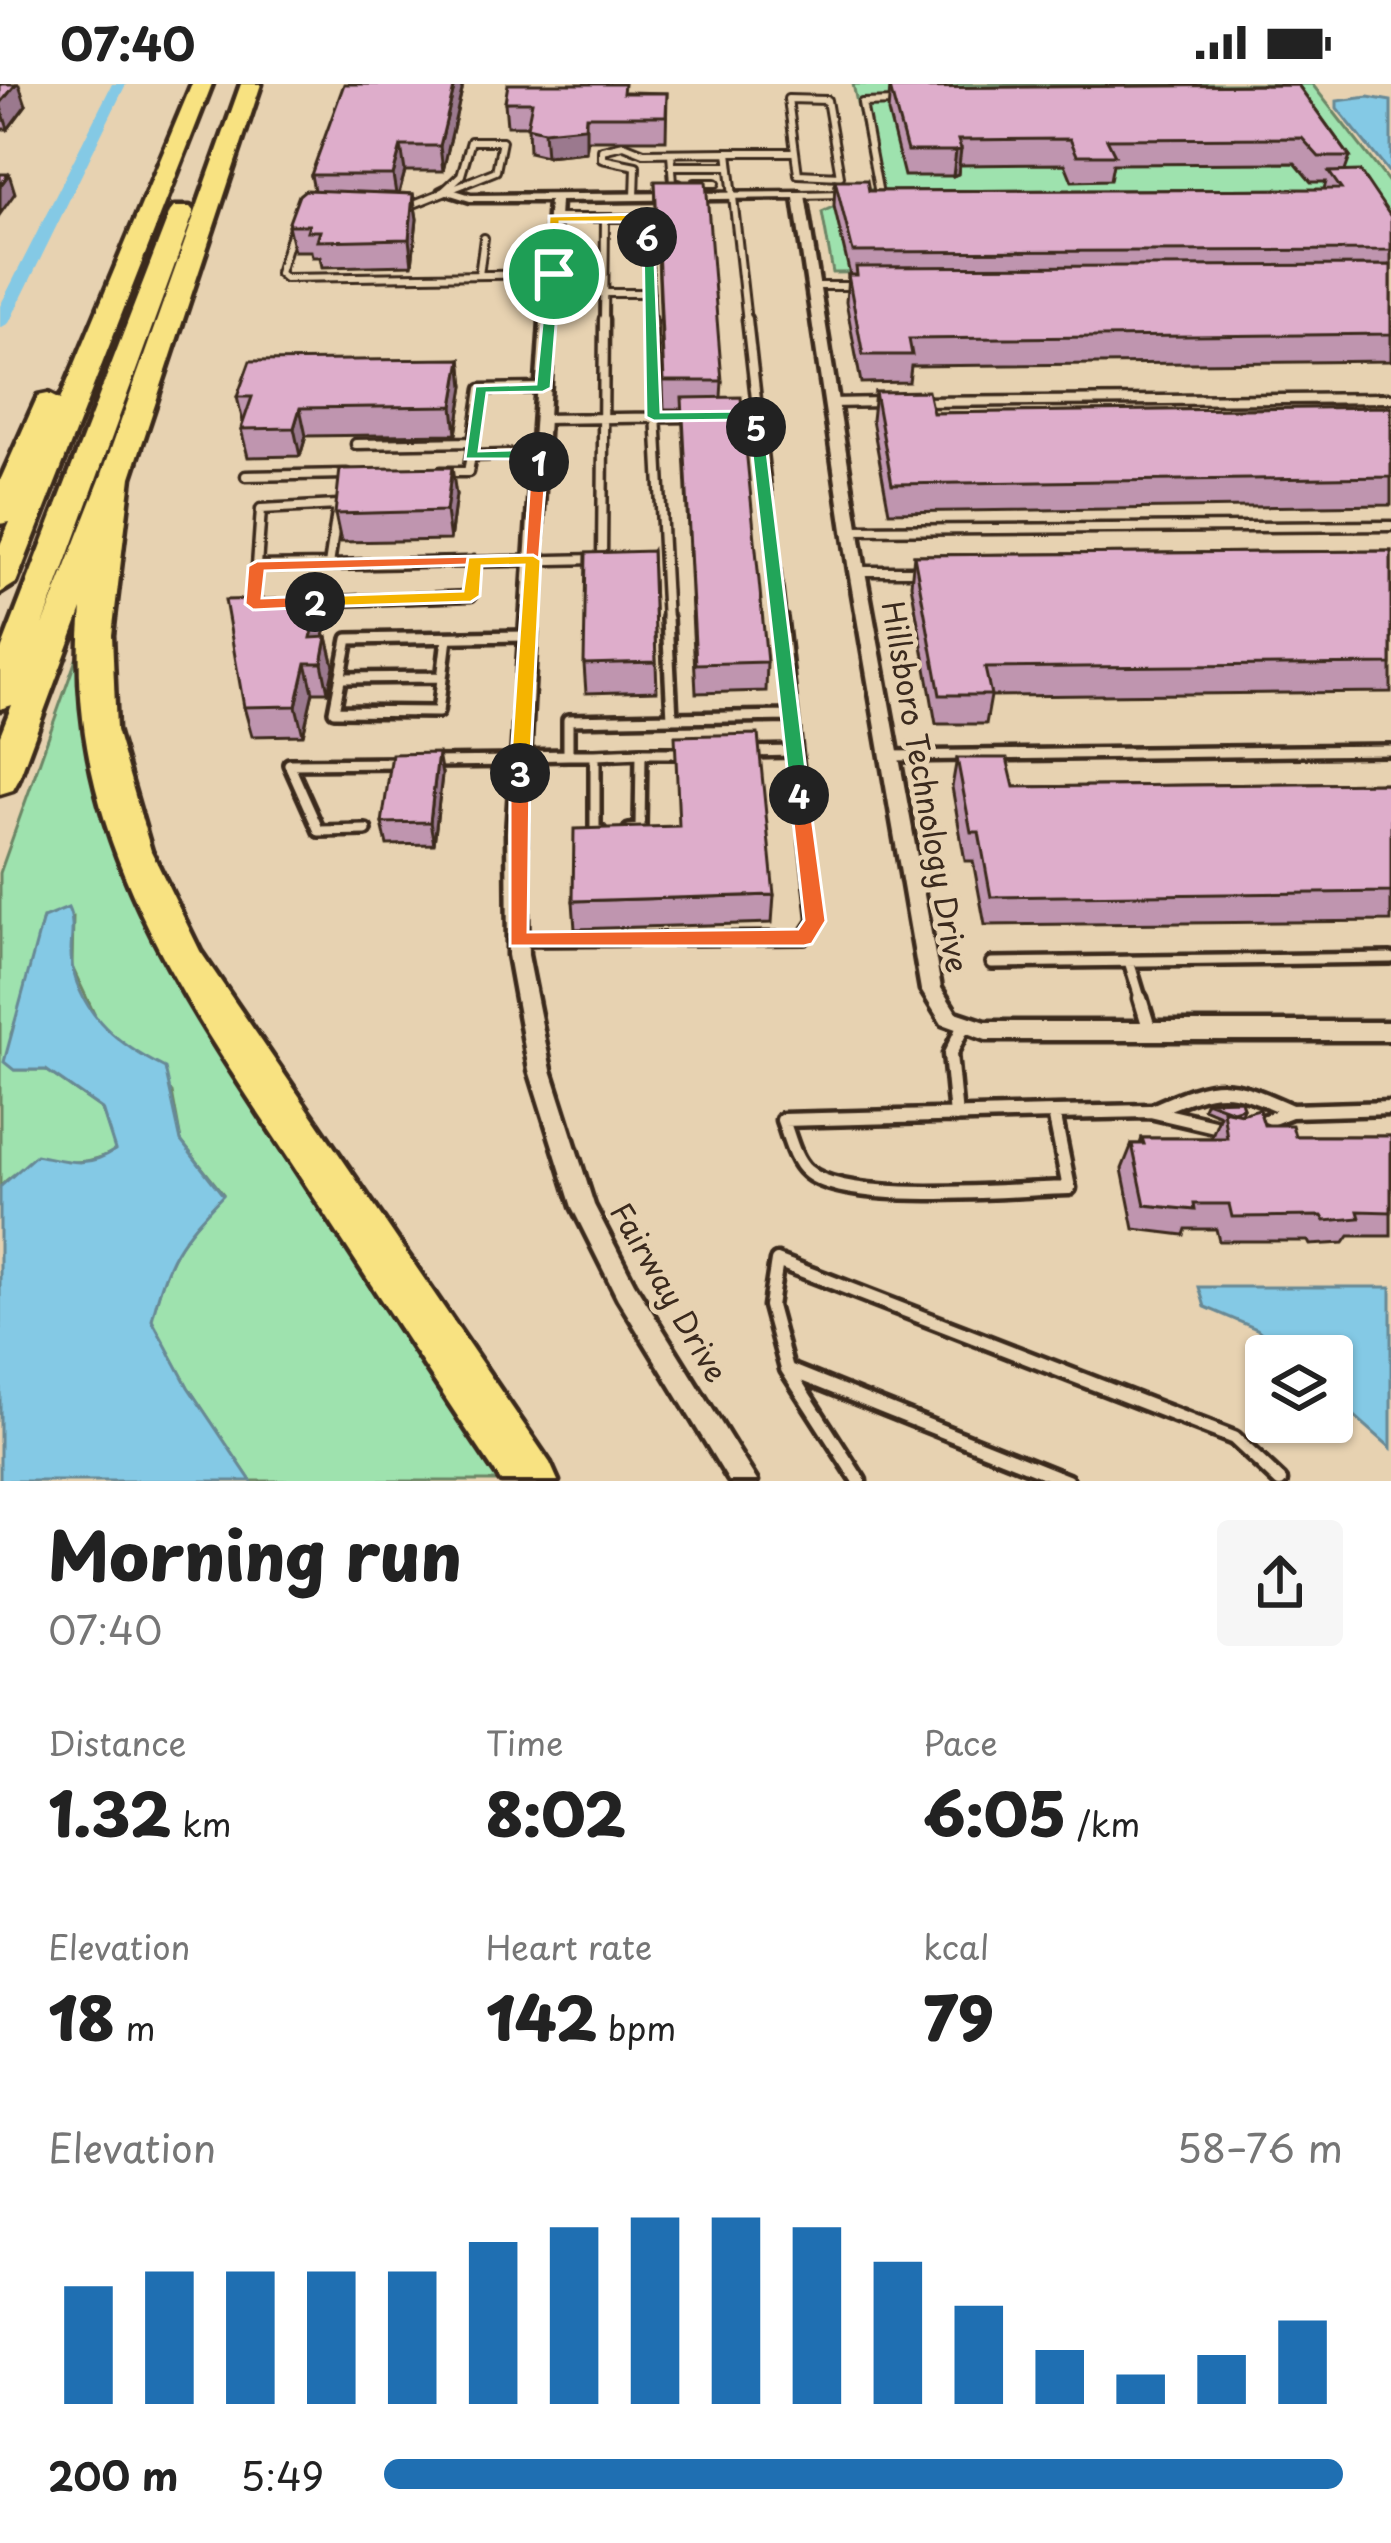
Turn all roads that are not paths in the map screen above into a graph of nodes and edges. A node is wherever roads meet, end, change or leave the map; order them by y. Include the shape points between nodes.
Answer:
1 (179, 84) edge
2 (202, 84) edge
3 (230, 84) edge
4 (251, 84) edge
5 (908, 102) edge
6 (728, 152) junction
7 (794, 152) junction
8 (671, 153) junction
9 (672, 166) junction
10 (729, 166) junction
11 (716, 183) dead end
12 (445, 190) junction
13 (799, 194) junction
14 (555, 197) junction
15 (635, 197) junction
16 (732, 197) junction
17 (299, 208) edge
18 (393, 208) edge
19 (554, 218) junction
20 (605, 218) junction
21 (484, 238) dead end
22 (479, 275) junction
23 (553, 284) junction
24 (810, 286) junction
25 (862, 286) edge
26 (604, 293) junction
27 (650, 293) junction
28 (55, 387) junction
29 (543, 388) junction
30 (1391, 398) edge
31 (889, 402) edge
32 (913, 402) edge
33 (830, 403) junction
34 (694, 416) edge
35 (654, 417) junction
36 (542, 418) junction
37 (603, 418) junction
38 (473, 442) junction
39 (356, 444) dead end
40 (539, 454) junction
41 (471, 456) junction
42 (0, 468) edge
43 (423, 473) edge
44 (357, 474) edge
45 (246, 476) dead end
46 (116, 477) junction
47 (0, 515) edge
48 (1391, 526) edge
49 (850, 530) junction
50 (642, 558) edge
51 (662, 558) junction
52 (602, 559) junction
53 (622, 559) edge
54 (533, 560) junction
55 (474, 561) junction
56 (329, 565) junction
57 (257, 566) junction
58 (943, 571) edge
59 (857, 572) junction
60 (0, 583) edge
61 (275, 603) edge
62 (297, 603) edge
63 (528, 636) junction
64 (447, 638) junction
65 (442, 677) junction
66 (341, 678) junction
67 (0, 697) edge
68 (789, 716) junction
69 (672, 718) junction
70 (794, 751) junction
71 (1391, 751) edge
72 (706, 752) edge
73 (728, 752) edge
74 (641, 753) junction
75 (568, 755) junction
76 (596, 755) junction
77 (890, 756) junction
78 (521, 759) junction
79 (0, 781) edge
80 (366, 830) dead end
81 (518, 940) junction
82 (1391, 958) edge
83 (1129, 961) junction
84 (992, 963) dead end
85 (965, 1023) junction
86 (1150, 1031) junction
87 (1391, 1031) edge
88 (1391, 1108) edge
89 (1291, 1111) junction
90 (1150, 1112) junction
91 (1054, 1113) junction
92 (956, 1116) junction
93 (787, 1369) junction
94 (532, 1481) edge
95 (744, 1481) edge
96 (859, 1481) edge
97 (1067, 1481) edge
98 (1280, 1481) edge

1 - 28 highway
2 - 60 highway
3 - 67 highway
4 - 46 highway
5 - 13 lane via 862,103 879,194
6 - 7 lane
6 - 8 lane
6 - 10 lane
7 - 7 lane via 798,174 842,174 827,100 788,99
8 - 9 lane
8 - 15 lane via 602,150 602,159 636,166
9 - 10 lane
9 - 11 lane via 673,184
10 - 16 lane
12 - 12 lane via 496,171 502,141 471,141 461,175
12 - 14 street via 470,198
12 - 18 lane via 417,208
13 - 16 street
13 - 24 street, Hillsboro Technology Drive
14 - 15 street
14 - 19 street, Fairway Drive
15 - 16 street
16 - 68 lane
17 - 22 lane via 279,273 285,278
19 - 20 lane
19 - 23 street, Fairway Drive
20 - 26 lane
20 - 27 lane via 646,218
21 - 22 lane
22 - 23 lane
23 - 26 lane
23 - 29 street, Fairway Drive
24 - 25 lane
24 - 33 street, Hillsboro Technology Drive
26 - 27 lane
26 - 37 lane
27 - 35 lane
28 - 42 highway
28 - 47 highway
29 - 36 street, Fairway Drive
29 - 38 lane via 481,389
30 - 32 lane
31 - 33 lane
33 - 49 street, Hillsboro Technology Drive
34 - 35 lane
35 - 37 lane
35 - 51 lane
36 - 37 lane
36 - 40 street, Fairway Drive
37 - 52 lane
38 - 39 lane
38 - 41 lane
40 - 41 lane
40 - 54 street, Fairway Drive
41 - 43 lane via 468,472
44 - 45 lane
46 - 79 highway
46 - 94 highway via 97,604 95,695 105,763 137,866 219,1018
48 - 49 lane
49 - 59 street, Hillsboro Technology Drive
50 - 51 lane
51 - 69 lane
52 - 53 lane
52 - 54 lane
54 - 55 lane
54 - 63 street, Fairway Drive
55 - 56 lane
55 - 62 lane via 471,596
56 - 57 lane
56 - 57 lane via 338,505 261,509
57 - 61 lane via 253,604
58 - 59 lane
59 - 77 street, Hillsboro Technology Drive
63 - 64 lane
63 - 78 street, Fairway Drive
64 - 65 lane
64 - 66 lane via 347,640
65 - 66 lane
65 - 66 lane via 438,712 334,711
68 - 69 lane
68 - 70 lane
69 - 75 lane via 568,720
70 - 73 lane
70 - 81 lane via 815,921 804,938
71 - 77 lane
72 - 74 lane
74 - 76 lane
74 - 76 lane via 640,829 596,831
75 - 76 lane
75 - 78 lane
77 - 85 street, Hillsboro Technology Drive via 932,990 950,1018
78 - 80 lane via 289,764 319,831
78 - 81 street, Fairway Drive
81 - 95 street, Fairway Drive via 540,1070 583,1207
82 - 83 lane
83 - 84 lane
83 - 86 lane
85 - 86 street via 986,1031
85 - 92 lane via 950,1054
86 - 87 street
88 - 89 lane
89 - 90 lane via 1230,1129
89 - 90 lane via 1253,1094 1207,1088
90 - 91 lane
91 - 92 lane
91 - 92 lane via 1069,1188 846,1190 802,1168 783,1120
93 - 96 lane
93 - 97 lane
93 - 98 lane via 770,1306 777,1261 1234,1438

